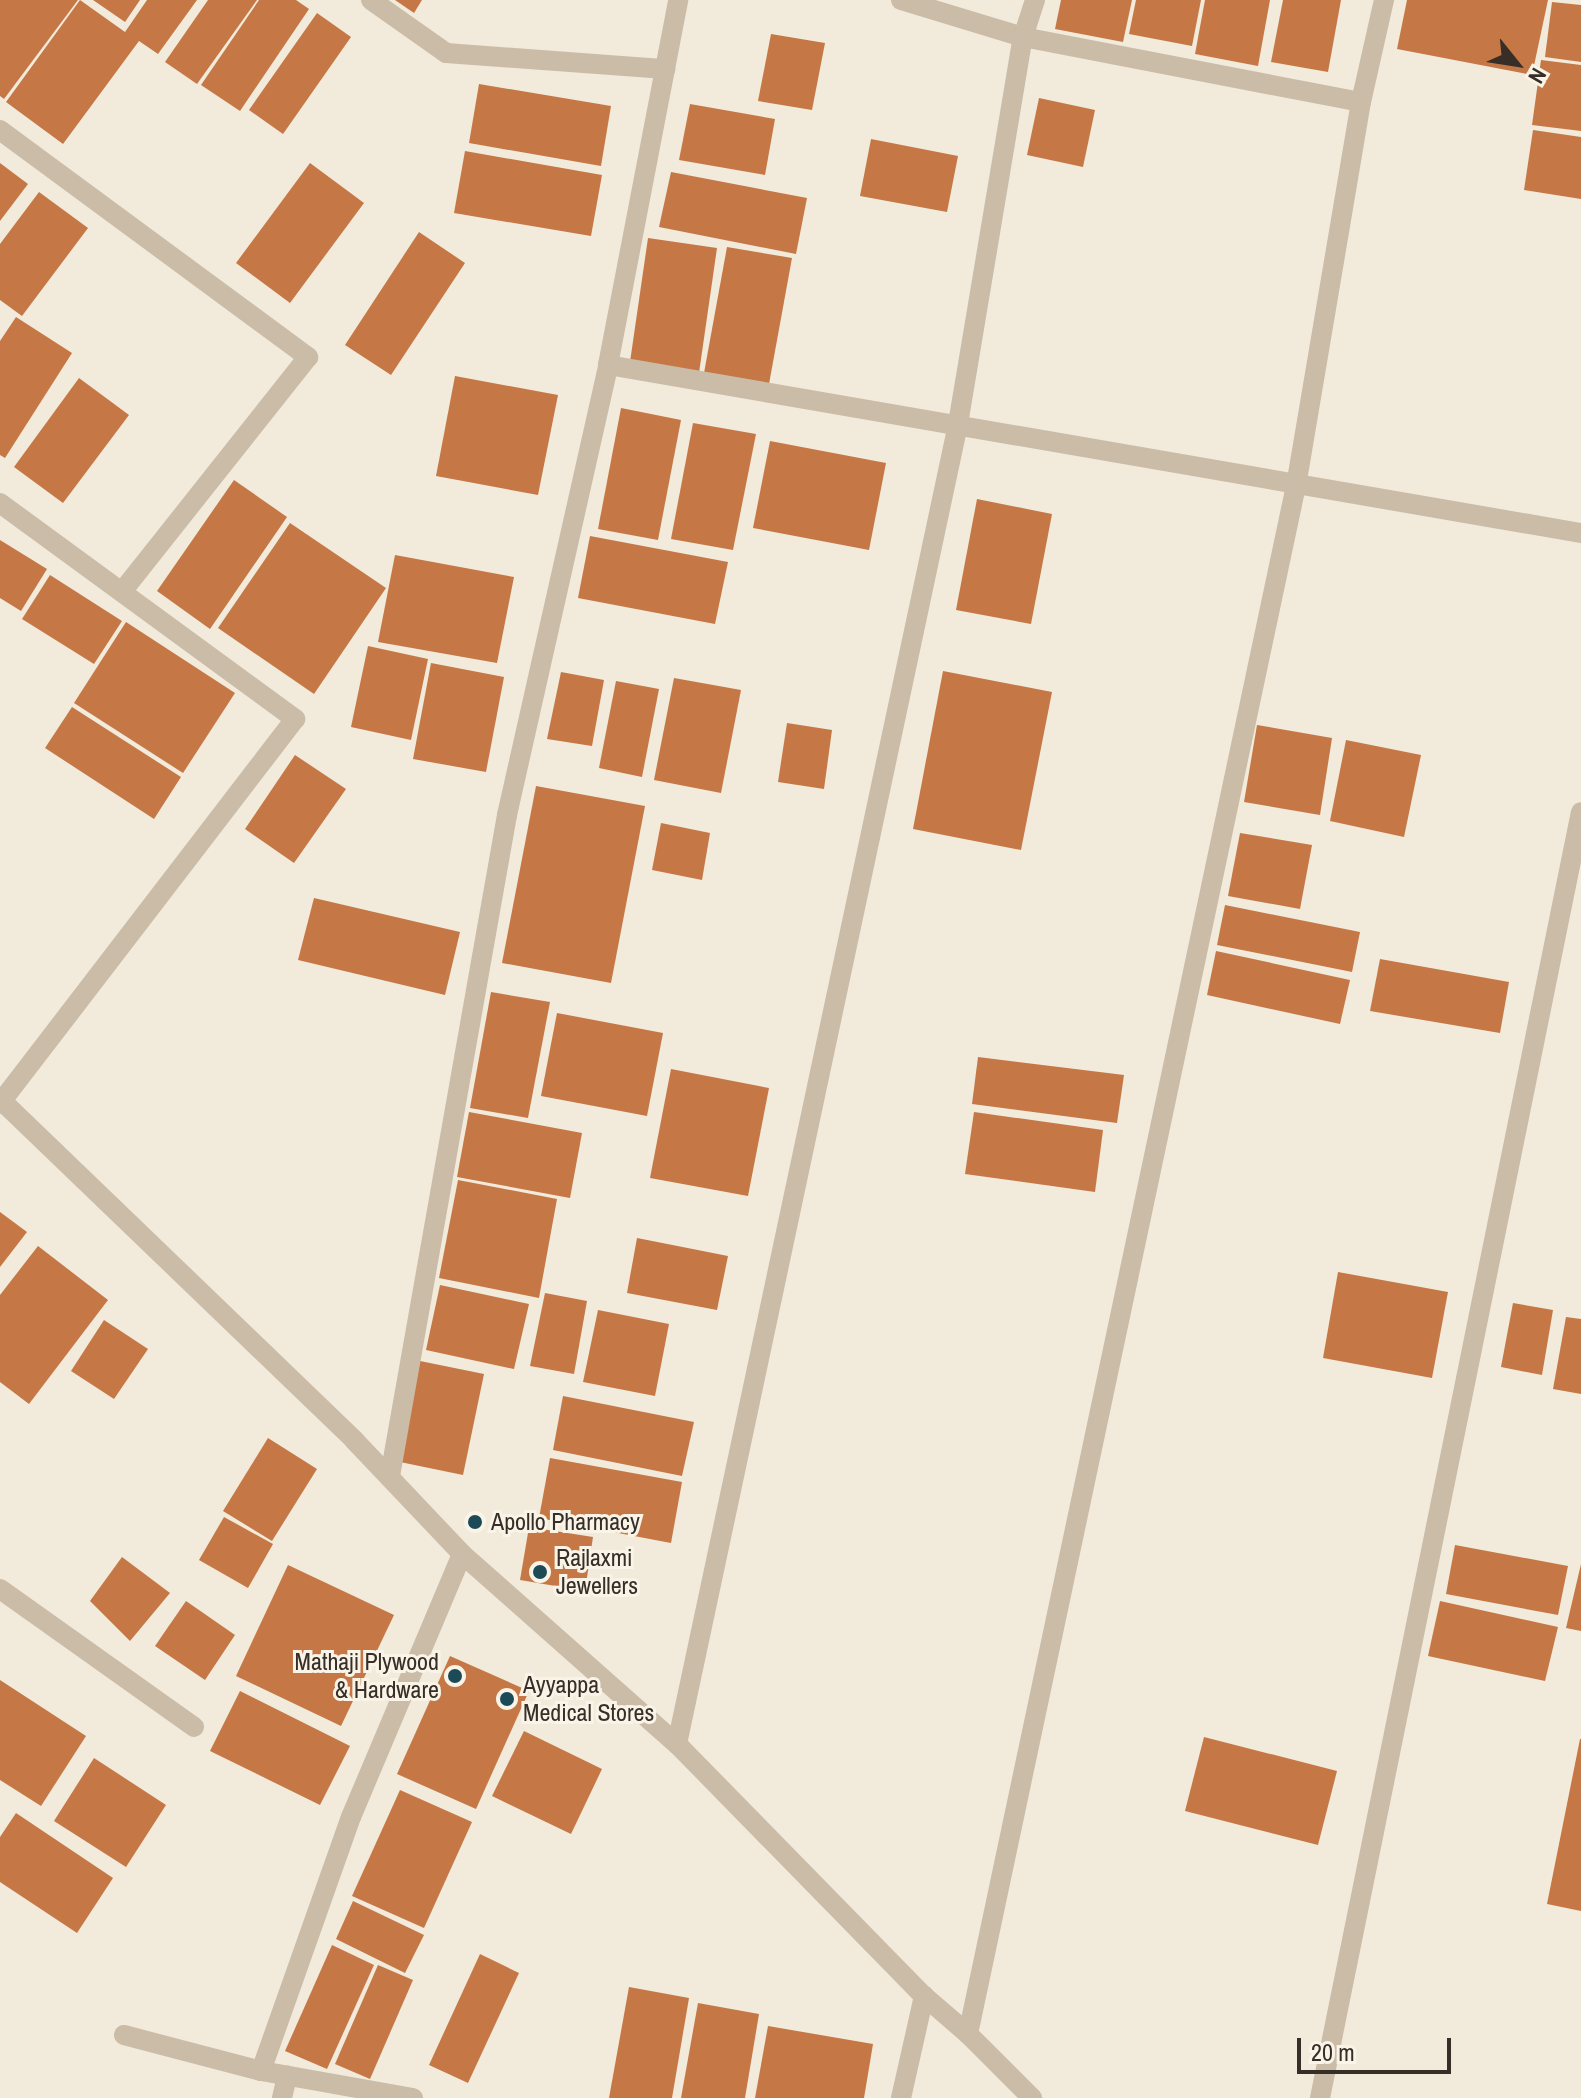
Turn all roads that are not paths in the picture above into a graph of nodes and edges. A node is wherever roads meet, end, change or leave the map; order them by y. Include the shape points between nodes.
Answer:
1 (371, 0) edge
2 (678, 0) edge
3 (901, 0) edge
4 (1035, 0) edge
5 (1384, 0) edge
6 (1023, 37) junction
7 (665, 69) junction
8 (1361, 102) junction
9 (0, 130) edge
10 (608, 365) junction
11 (958, 424) junction
12 (1296, 486) junction
13 (0, 503) edge
14 (1581, 533) edge
15 (123, 590) junction
16 (1581, 812) edge
17 (1, 1102) edge
18 (390, 1476) junction
19 (462, 1554) junction
20 (0, 1589) edge
21 (194, 1727) dead end
22 (677, 1744) junction
23 (924, 1996) junction
24 (968, 2034) junction
25 (124, 2035) dead end
26 (261, 2071) junction
27 (287, 2076) junction
28 (282, 2098) edge
29 (413, 2098) edge
30 (901, 2098) edge
31 (1032, 2098) edge
32 (1320, 2098) edge

1 - 7 street via 446,53
2 - 7 street
3 - 6 street
4 - 6 street
5 - 8 street
6 - 8 street
6 - 11 street
7 - 10 street
8 - 12 street
9 - 15 street via 308,357
10 - 11 street
10 - 18 street via 507,815
11 - 12 street
11 - 22 street
12 - 14 street
12 - 24 street
13 - 15 street
15 - 17 street via 295,719
16 - 32 street
17 - 18 street
18 - 19 street
19 - 22 street
19 - 26 street via 351,1817
20 - 21 street
22 - 23 street
23 - 24 street
23 - 30 street
24 - 31 street
25 - 26 street
26 - 27 street
27 - 28 street
27 - 29 street

